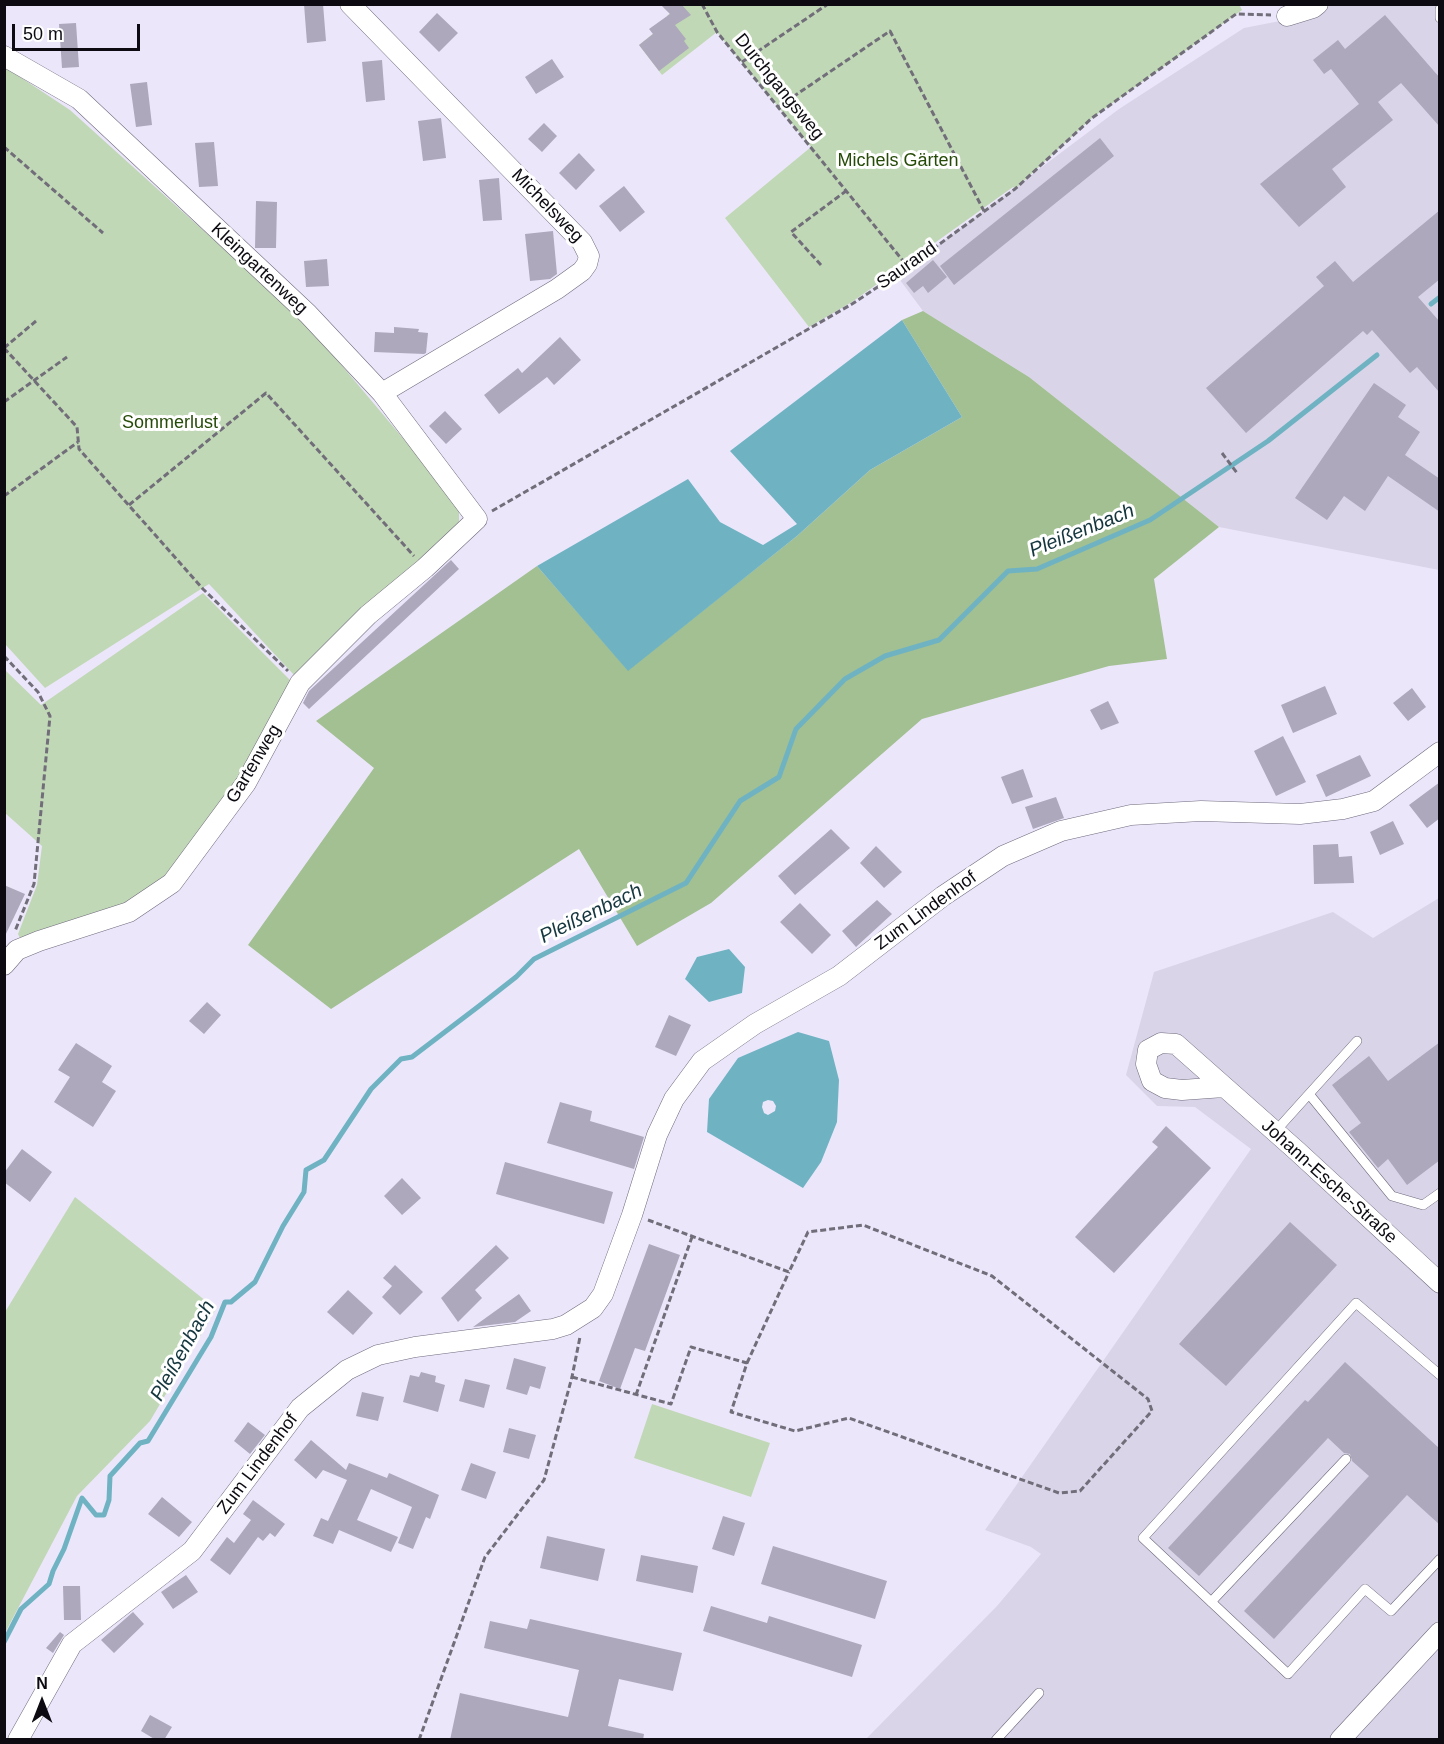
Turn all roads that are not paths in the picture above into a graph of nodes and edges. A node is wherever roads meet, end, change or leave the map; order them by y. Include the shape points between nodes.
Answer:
1 (350, 4) edge
2 (1318, 4) edge
3 (1440, 9) edge
4 (1287, 16) road end
5 (1440, 18) edge
6 (4, 56) edge
7 (382, 393) junction
8 (477, 519) joint
9 (1440, 752) edge
10 (11, 958) edge
11 (1357, 1041) dead end
12 (1224, 1087) dead end
13 (1309, 1094) junction
14 (1279, 1128) junction
15 (1440, 1193) edge
16 (1438, 1278) edge
17 (1440, 1375) edge
18 (1346, 1459) dead end
19 (1440, 1559) edge
20 (1211, 1602) junction
21 (1440, 1632) edge
22 (1039, 1693) dead end
23 (18, 1740) edge
24 (996, 1740) edge
25 (1340, 1740) edge

1 - 7 street, Michelsweg via 582,242 589,256 582,271 556,289
2 - 4 street
3 - 5 lane
6 - 7 street, Kleingartenweg via 79,99 308,314
7 - 8 street, Kleingartenweg
8 - 10 street, Gartenweg via 368,615 300,683 246,783 172,883 129,912 39,941
9 - 23 street, Zum Lindenhof via 1374,801 1343,809 1300,814 1201,811 1131,815 1061,831 1003,856 839,976 755,1024 702,1061 674,1099 657,1135 603,1294 593,1308 553,1329 416,1347 378,1355 347,1370 300,1408 192,1551 72,1644
11 - 13 lane
12 - 14 street, Johann-Esche-Straße
13 - 14 lane
13 - 15 lane via 1392,1196 1423,1205
14 - 16 street, Johann-Esche-Straße
17 - 20 lane via 1356,1303 1143,1538
18 - 20 lane
19 - 20 lane via 1391,1611 1365,1589 1288,1674
21 - 25 street
22 - 24 lane

